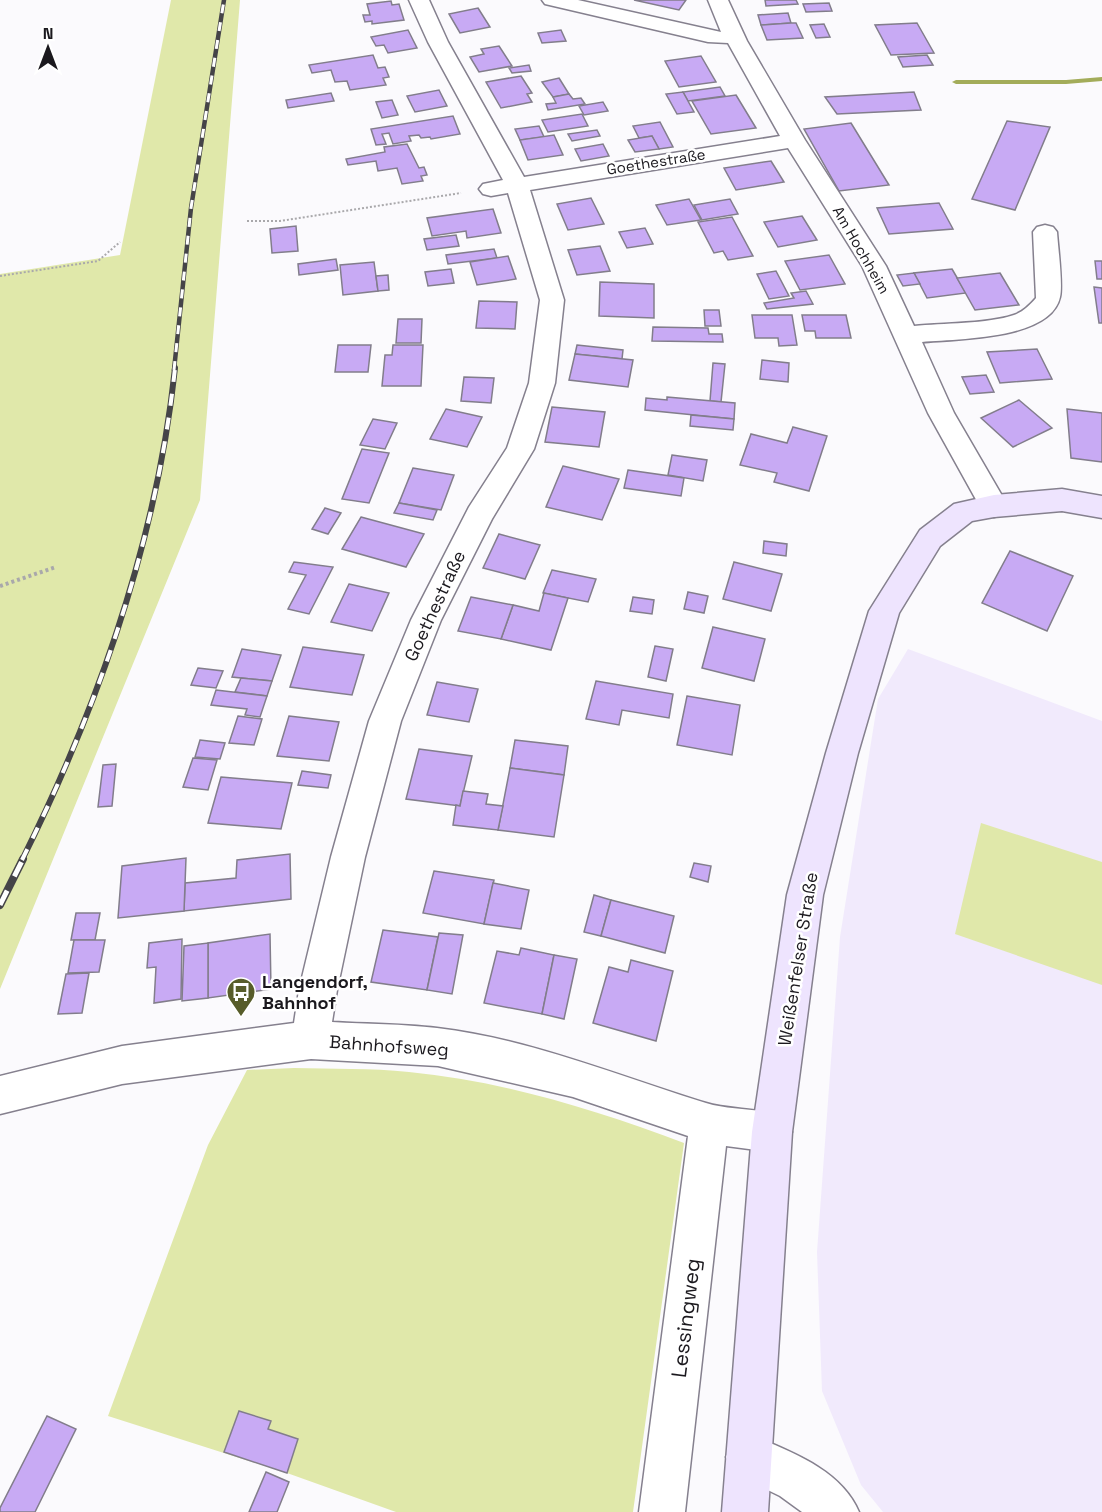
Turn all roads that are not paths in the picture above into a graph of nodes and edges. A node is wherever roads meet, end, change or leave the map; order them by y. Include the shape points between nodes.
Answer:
1 (419, 0) edge
2 (552, 0) edge
3 (718, 0) edge
4 (734, 35) junction
5 (794, 140) junction
6 (504, 186) junction
7 (1045, 232) dead end
8 (906, 335) junction
9 (994, 506) junction
10 (1102, 507) edge
11 (310, 1040) junction
12 (0, 1095) edge
13 (709, 1124) junction
14 (772, 1132) junction
15 (749, 1457) junction
16 (662, 1512) edge
17 (746, 1512) edge
18 (837, 1512) edge

1 - 6 street, Goethestraße
2 - 4 street via 708,36
3 - 4 street, Am Hochheim
4 - 5 street, Am Hochheim
5 - 6 street, Goethestraße
5 - 8 street, Am Hochheim via 874,266
6 - 11 street, Goethestraße via 552,300 542,383 520,449 479,515 426,620 385,721 348,857
7 - 8 street via 1048,298 1039,311 1022,322 995,327
8 - 9 street, Am Hochheim via 941,412
9 - 10 street, Weißenfelser Straße via 1062,500
9 - 14 street, Weißenfelser Straße via 964,512 930,538 884,611 805,894
11 - 12 street, Bahnhofsweg via 122,1065
11 - 13 street, Bahnhofsweg via 438,1047 497,1059 573,1078
13 - 14 street, Bahnhofsweg
13 - 16 street, Lessingweg
14 - 15 street, Weißenfelser Straße
15 - 17 street, Weißenfelser Straße
15 - 18 street via 818,1492

